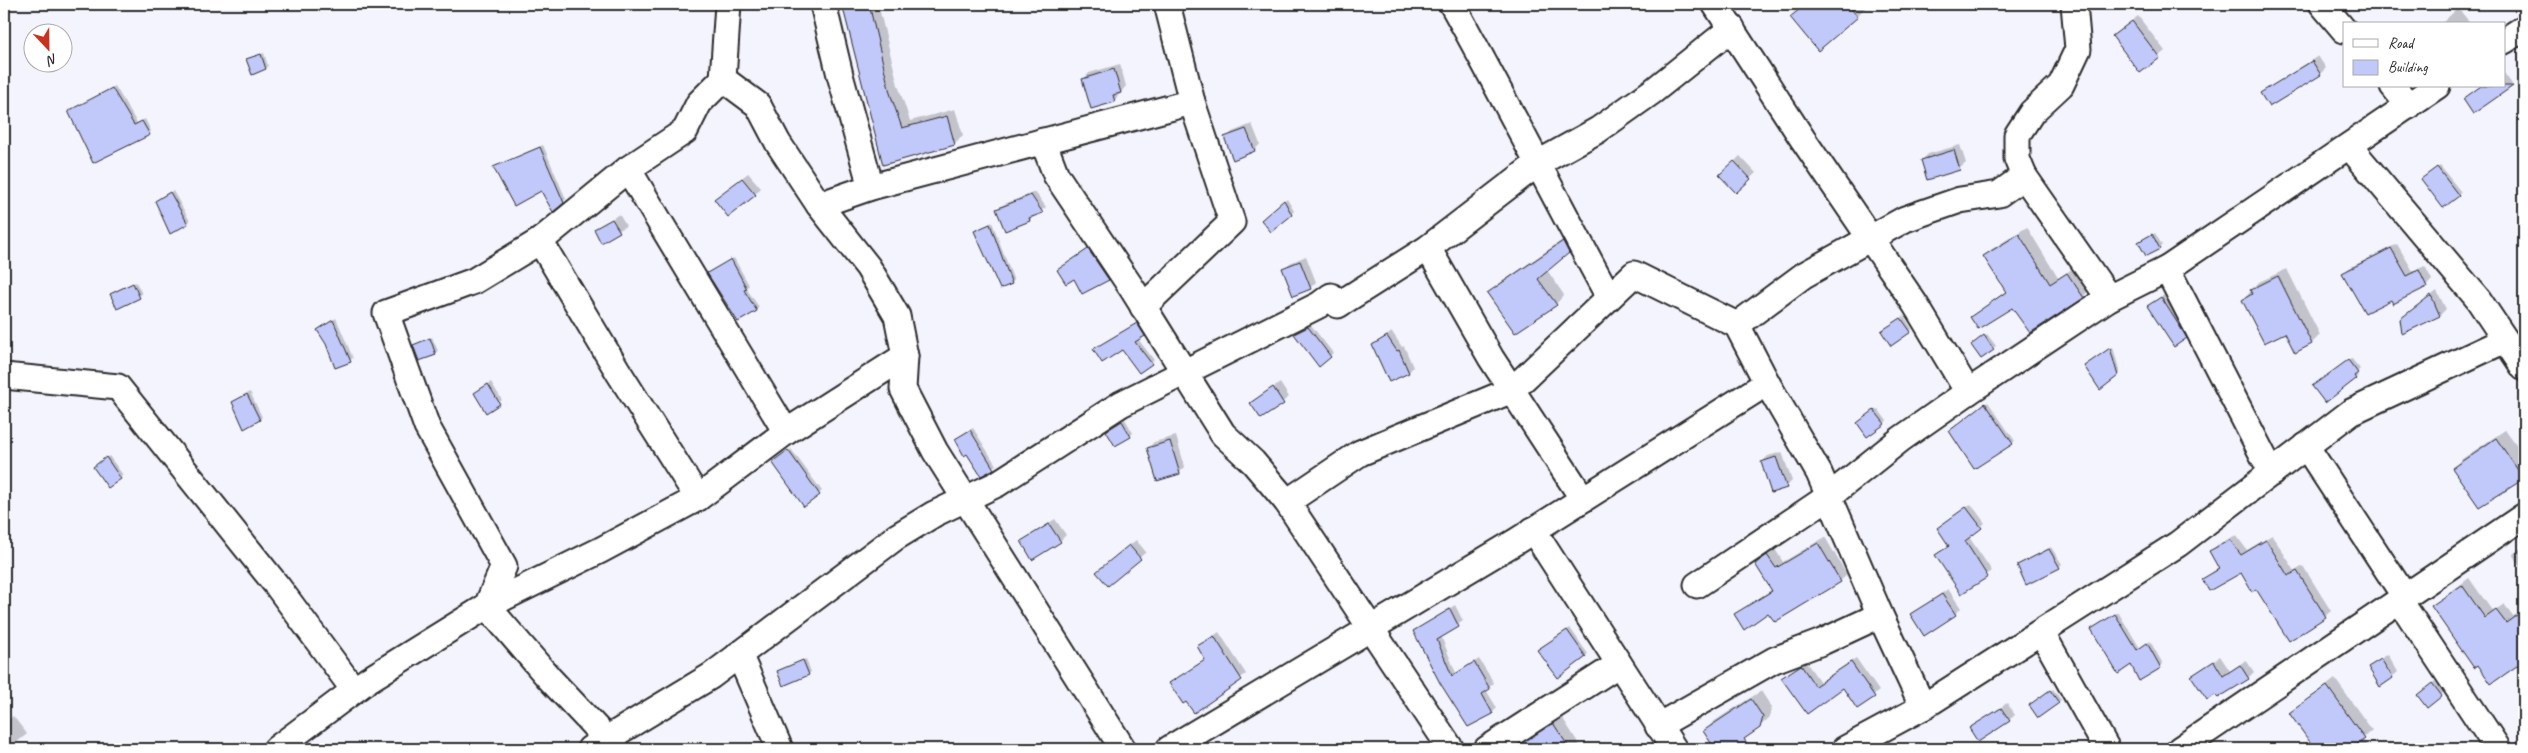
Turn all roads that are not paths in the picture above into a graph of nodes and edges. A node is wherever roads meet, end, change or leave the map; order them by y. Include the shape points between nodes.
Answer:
1 (728, 4) edge
2 (823, 4) edge
3 (1167, 4) edge
4 (1452, 4) edge
5 (1715, 4) edge
6 (2074, 4) edge
7 (2322, 4) edge
8 (1732, 28) junction
9 (2524, 28) edge
10 (2343, 29) edge
11 (2506, 40) edge
12 (723, 78) junction
13 (2394, 88) edge
14 (2435, 88) edge
15 (1192, 102) junction
16 (2409, 106) junction
17 (1043, 142) junction
18 (2349, 146) junction
19 (1537, 164) junction
20 (628, 169) junction
21 (2024, 176) junction
22 (871, 187) junction
23 (819, 205) junction
24 (1872, 237) junction
25 (540, 241) junction
26 (1428, 248) junction
27 (2167, 269) junction
28 (1609, 297) junction
29 (2109, 298) junction
30 (1143, 307) junction
31 (1737, 325) junction
32 (2505, 340) junction
33 (905, 356) junction
34 (2524, 368) edge
35 (1185, 373) junction
36 (4, 376) edge
37 (1767, 383) junction
38 (1512, 390) junction
39 (1968, 392) junction
40 (786, 432) junction
41 (2306, 446) junction
42 (2272, 473) junction
43 (1828, 497) junction
44 (698, 498) junction
45 (1583, 499) junction
46 (967, 500) junction
47 (1287, 502) junction
48 (2524, 516) edge
49 (1533, 530) junction
50 (1697, 585) dead end
51 (2402, 599) junction
52 (487, 606) junction
53 (1880, 615) junction
54 (1371, 629) junction
55 (2042, 633) junction
56 (739, 654) junction
57 (1619, 664) junction
58 (354, 690) junction
59 (1923, 707) junction
60 (1658, 726) junction
61 (604, 746) edge
62 (276, 749) edge
63 (780, 749) edge
64 (1123, 749) edge
65 (1169, 749) edge
66 (1451, 749) edge
67 (1487, 749) edge
68 (1674, 749) edge
69 (1844, 749) edge
70 (2107, 749) edge
71 (2180, 749) edge
72 (2498, 749) edge

1 - 12 street
2 - 22 street
3 - 15 street
4 - 19 street via 1512,111
5 - 8 street
6 - 21 street via 2078,49 2060,86 2032,112 2017,135 2017,158
7 - 10 street
8 - 19 street via 1598,130
8 - 24 street via 1802,138
9 - 11 street
12 - 20 street via 699,103 685,131
12 - 23 street via 758,105 778,143
13 - 16 street
14 - 16 street
15 - 17 street
15 - 30 street via 1232,222
16 - 18 street
17 - 22 street
17 - 30 street via 1056,174
18 - 27 street
18 - 32 street via 2478,299
19 - 26 street
19 - 28 street
20 - 25 street
20 - 40 street
21 - 24 street via 1999,194 1936,207
21 - 29 street
22 - 23 street
23 - 33 street via 868,267 897,316
24 - 31 street via 1804,275
24 - 39 street
25 - 44 street
25 - 52 street via 474,281 386,313 427,427 504,566
26 - 35 street via 1338,305 1331,296
26 - 38 street
27 - 29 street
27 - 42 street
28 - 31 street via 1634,274
28 - 38 street
29 - 39 street
30 - 35 street
31 - 37 street
32 - 34 street
32 - 41 street via 2350,412
33 - 40 street
33 - 46 street via 903,390 935,451
35 - 46 street via 1120,404 1058,447
35 - 47 street via 1223,434 1253,462
36 - 58 street via 118,387 278,587
37 - 43 street via 1819,473
37 - 45 street
38 - 45 street
38 - 47 street via 1360,453
39 - 43 street via 1901,439
40 - 44 street
41 - 42 street
41 - 51 street
42 - 55 street via 2178,544
43 - 50 street
43 - 53 street
44 - 52 street
45 - 49 street
46 - 56 street via 934,514 896,537
46 - 64 street
47 - 54 street
48 - 51 street
49 - 54 street
49 - 57 street
51 - 71 street
51 - 72 street
52 - 58 street
52 - 61 street
53 - 59 street
53 - 60 street via 1774,660
54 - 65 street
54 - 66 street
55 - 59 street
55 - 70 street
56 - 61 street
56 - 63 street
57 - 60 street
57 - 67 street
58 - 62 street
59 - 69 street
60 - 68 street

